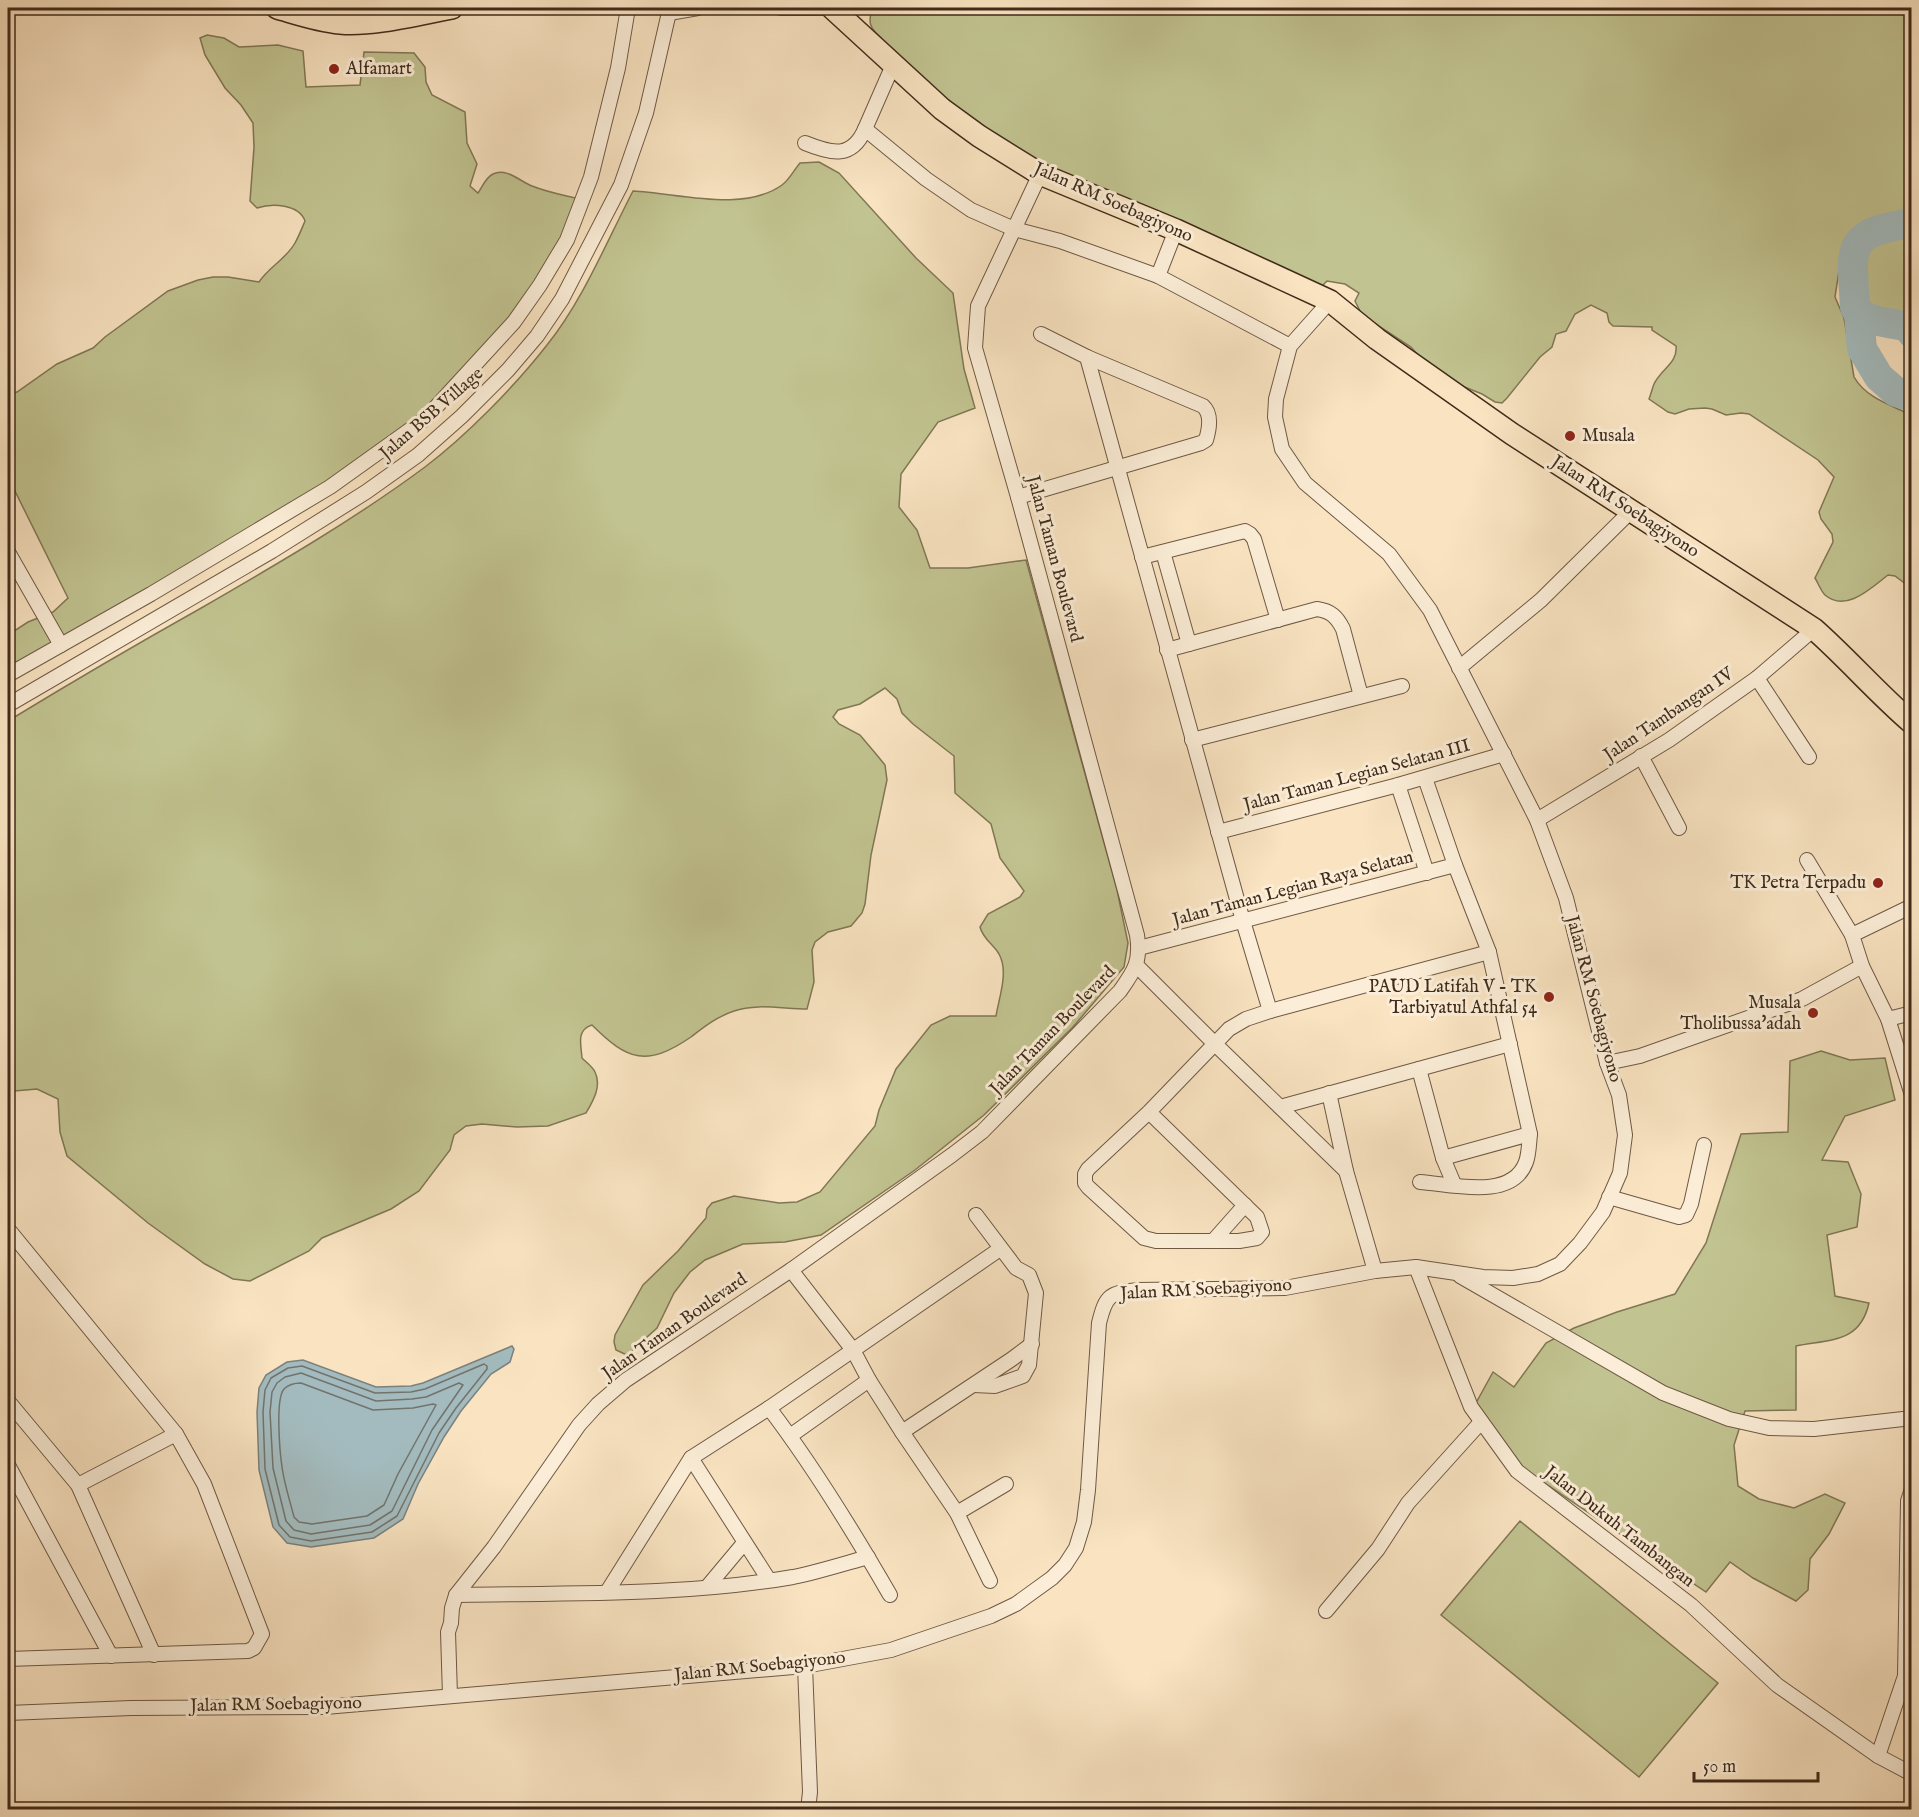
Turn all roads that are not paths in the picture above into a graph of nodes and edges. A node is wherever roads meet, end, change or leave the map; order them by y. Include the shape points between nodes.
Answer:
1 (277, 8) edge
2 (628, 8) edge
3 (698, 8) edge
4 (781, 8) edge
5 (833, 8) edge
6 (439, 9) edge
7 (669, 10) edge
8 (893, 65) junction
9 (865, 129) junction
10 (805, 143) dead end
11 (1040, 174) junction
12 (1014, 229) junction
13 (1176, 230) junction
14 (1158, 276) junction
15 (1330, 301) junction
16 (1041, 334) dead end
17 (1290, 346) junction
18 (1087, 357) junction
19 (1117, 467) junction
20 (1018, 496) junction
21 (1632, 510) junction
22 (8, 552) edge
23 (1163, 552) junction
24 (1142, 557) junction
25 (1278, 620) junction
26 (1814, 629) junction
27 (1189, 644) junction
28 (61, 645) junction
29 (1167, 650) junction
30 (1459, 668) junction
31 (8, 675) edge
32 (1757, 678) junction
33 (1402, 686) dead end
34 (1361, 696) junction
35 (8, 705) edge
36 (1911, 723) edge
37 (1192, 740) junction
38 (1504, 754) junction
39 (1641, 756) junction
40 (1809, 757) dead end
41 (1425, 778) junction
42 (1398, 785) junction
43 (1537, 820) junction
44 (1678, 828) dead end
45 (1218, 832) junction
46 (1807, 860) dead end
47 (1455, 865) junction
48 (1427, 873) junction
49 (1911, 906) edge
50 (1243, 921) junction
51 (1852, 935) junction
52 (1139, 948) junction
53 (1489, 952) junction
54 (1137, 966) junction
55 (1862, 966) junction
56 (1270, 1011) junction
57 (1911, 1013) edge
58 (1888, 1019) junction
59 (1215, 1044) junction
60 (1510, 1044) junction
61 (1607, 1063) junction
62 (1419, 1069) junction
63 (1329, 1093) junction
64 (1911, 1095) edge
65 (1280, 1107) junction
66 (1149, 1112) junction
67 (1530, 1134) junction
68 (1704, 1145) dead end
69 (1443, 1158) junction
70 (1346, 1170) junction
71 (1420, 1182) dead end
72 (1454, 1185) junction
73 (1609, 1197) junction
74 (1245, 1205) junction
75 (975, 1215) dead end
76 (8, 1229) edge
77 (1214, 1240) junction
78 (1000, 1249) junction
79 (1416, 1267) junction
80 (791, 1270) junction
81 (1451, 1270) junction
82 (1375, 1271) junction
83 (1032, 1344) junction
84 (853, 1350) junction
85 (869, 1380) junction
86 (974, 1385) junction
87 (8, 1401) edge
88 (769, 1408) junction
89 (1911, 1418) edge
90 (1481, 1422) junction
91 (902, 1432) junction
92 (176, 1434) junction
93 (790, 1436) junction
94 (691, 1458) junction
95 (8, 1465) edge
96 (1006, 1484) dead end
97 (78, 1485) junction
98 (1911, 1488) edge
99 (957, 1513) junction
100 (744, 1543) junction
101 (868, 1557) junction
102 (770, 1580) junction
103 (990, 1581) dead end
104 (708, 1586) junction
105 (607, 1592) junction
106 (456, 1595) junction
107 (890, 1596) dead end
108 (1326, 1611) dead end
109 (154, 1654) junction
110 (111, 1656) junction
111 (8, 1659) edge
112 (806, 1666) junction
113 (1908, 1675) edge
114 (450, 1696) junction
115 (8, 1713) edge
116 (1878, 1756) junction
117 (1911, 1774) edge
118 (808, 1809) edge

1 - 6 main road via 343,23
2 - 28 street via 618,68 591,177 567,240 514,322 425,419 330,487
3 - 7 street, Jalan BSB Village
4 - 5 street
5 - 8 main road, Jalan RM Soebagiyono
7 - 35 street, Jalan BSB Village via 646,113 621,185 562,299 508,370 418,455 366,492
8 - 9 street
8 - 11 main road, Jalan RM Soebagiyono via 960,122
9 - 10 street via 857,145 849,149 820,149
9 - 12 street via 971,210
11 - 12 street, Jalan Taman Boulevard
11 - 13 main road, Jalan RM Soebagiyono
12 - 14 street
12 - 20 street, Jalan Taman Boulevard via 978,306 975,348
13 - 14 street
13 - 15 main road, Jalan RM Soebagiyono
14 - 17 street
15 - 17 street, Jalan RM Soebagiyono
15 - 21 main road, Jalan RM Soebagiyono via 1512,434
16 - 18 street
17 - 30 street, Jalan RM Soebagiyono via 1276,399 1275,417 1282,449 1305,483 1389,554 1430,610
18 - 19 street
18 - 19 street via 1207,409 1206,440
19 - 20 street
19 - 24 street
20 - 52 street, Jalan Taman Boulevard
21 - 26 main road, Jalan RM Soebagiyono
21 - 30 street via 1541,600
22 - 28 street
23 - 24 street
23 - 25 street via 1245,531 1254,539
23 - 27 street
24 - 29 street
25 - 27 street
25 - 34 street via 1317,609 1338,619
26 - 32 street, Jalan Tambangan IV
26 - 36 main road, Jalan RM Soebagiyono
27 - 29 street
28 - 31 street
29 - 37 street
30 - 38 street, Jalan RM Soebagiyono
32 - 39 street, Jalan Tambangan IV
32 - 40 street
33 - 34 street
34 - 37 street
37 - 45 street
38 - 41 street, Jalan Taman Legian Selatan III
38 - 43 street, Jalan RM Soebagiyono
39 - 43 street, Jalan Tambangan IV
39 - 44 street
41 - 42 street, Jalan Taman Legian Selatan III
41 - 47 street
42 - 45 street, Jalan Taman Legian Selatan III
42 - 48 street
43 - 61 street, Jalan RM Soebagiyono via 1566,898
45 - 50 street
46 - 51 street
47 - 48 street, Jalan Taman Legian Raya Selatan
47 - 53 street
48 - 50 street, Jalan Taman Legian Raya Selatan
49 - 51 street
50 - 52 street, Jalan Taman Legian Raya Selatan
50 - 56 street
51 - 55 street
52 - 54 street, Jalan Taman Boulevard
53 - 56 street
53 - 60 street
54 - 59 street
54 - 80 street, Jalan Taman Boulevard via 1120,991 982,1132
55 - 58 street
55 - 61 street via 1802,999 1641,1056
56 - 59 street via 1236,1023
57 - 58 street
58 - 64 street
59 - 65 street
59 - 66 street
60 - 62 street
60 - 67 street
61 - 73 street, Jalan RM Soebagiyono via 1619,1095 1625,1135 1620,1173
62 - 63 street
62 - 69 street
63 - 65 street
63 - 70 street
65 - 70 street
66 - 74 street
66 - 77 street via 1088,1169 1084,1178 1088,1187 1144,1238
67 - 69 street
67 - 72 street via 1526,1162 1511,1181 1501,1186
68 - 73 street via 1686,1215 1679,1217
69 - 72 street
70 - 82 street
71 - 72 street
73 - 81 street, Jalan RM Soebagiyono via 1603,1212 1560,1264 1538,1274 1513,1278
74 - 77 street
74 - 77 street via 1257,1217 1260,1236 1239,1241
75 - 78 street
76 - 92 street
78 - 83 street via 1016,1268 1029,1275 1036,1293
78 - 84 street
79 - 81 street, Jalan RM Soebagiyono
79 - 82 street, Jalan RM Soebagiyono
79 - 90 street, Jalan Dukuh Tambangan via 1471,1407
80 - 84 street
80 - 106 street, Jalan Taman Boulevard via 626,1380 598,1404
81 - 89 street via 1663,1393 1729,1419 1769,1428 1814,1429
82 - 112 street, Jalan RM Soebagiyono via 1285,1288 1138,1290 1108,1297 1099,1323 1084,1522 1076,1548 1065,1565 1004,1611 891,1650
83 - 86 street
83 - 86 street via 1023,1376 995,1386
84 - 85 street
84 - 88 street
85 - 91 street
85 - 93 street
86 - 91 street
87 - 97 street
88 - 93 street
88 - 94 street
90 - 108 street via 1408,1503 1378,1549
90 - 116 street, Jalan Dukuh Tambangan via 1517,1471 1691,1605 1777,1685
91 - 99 street
92 - 97 street
92 - 109 street via 204,1484 262,1634 248,1651
93 - 101 street
94 - 100 street
94 - 105 street
95 - 110 street
96 - 99 street
97 - 109 street
98 - 113 street
99 - 103 street
100 - 102 street
100 - 104 street
101 - 102 street
101 - 107 street
102 - 104 street
104 - 105 street
105 - 106 street
106 - 114 street, Jalan Taman Boulevard via 448,1632
109 - 110 street
110 - 111 street
112 - 114 street, Jalan RM Soebagiyono
112 - 118 street
113 - 116 street
114 - 115 street, Jalan RM Soebagiyono via 325,1707
116 - 117 street, Jalan Dukuh Tambangan

